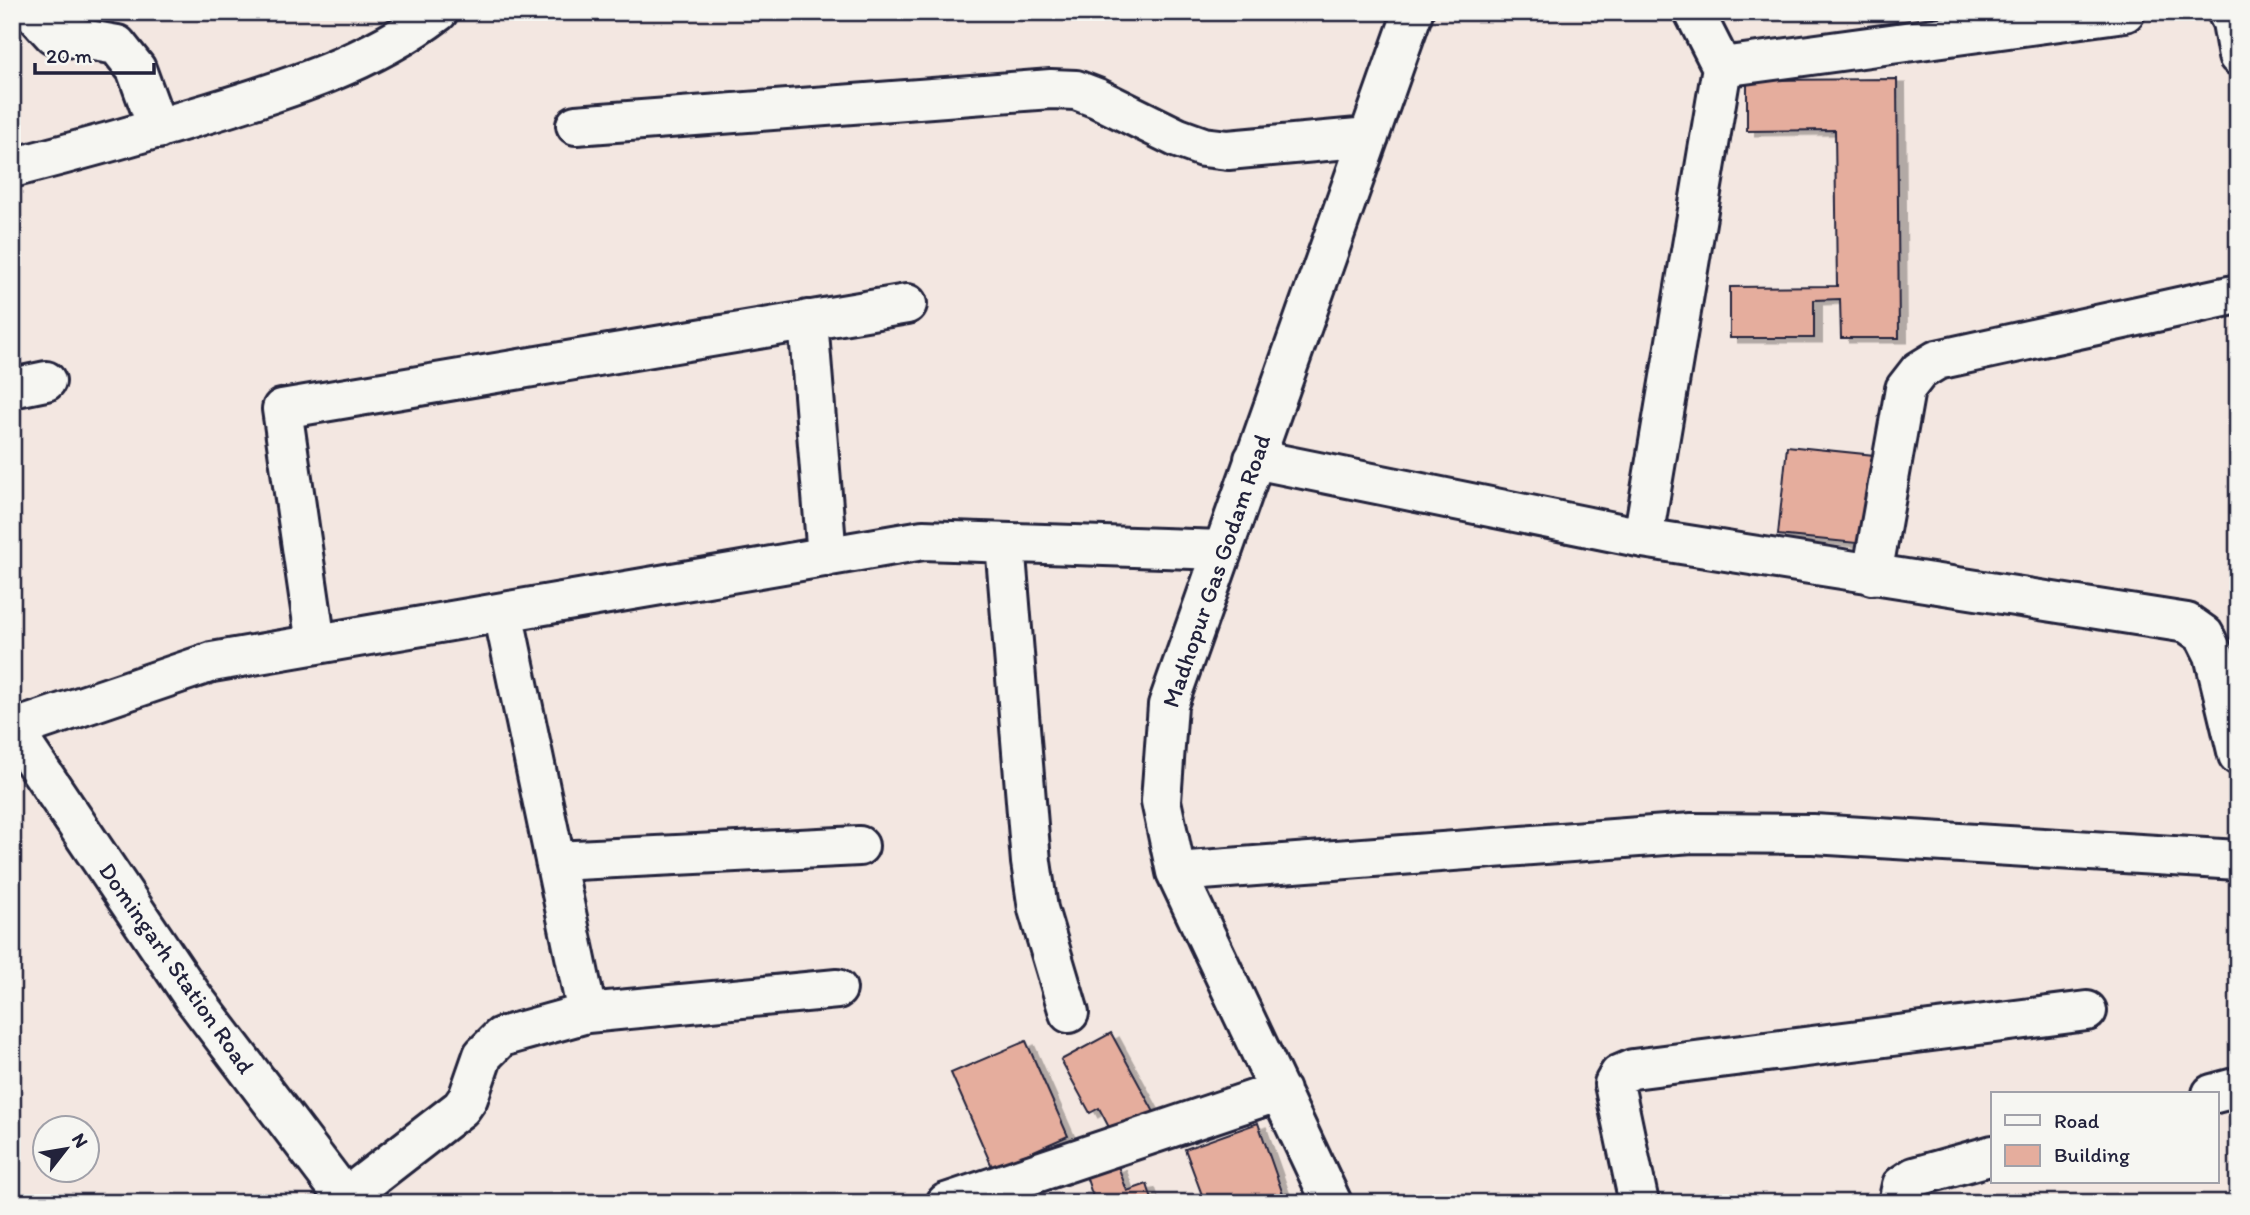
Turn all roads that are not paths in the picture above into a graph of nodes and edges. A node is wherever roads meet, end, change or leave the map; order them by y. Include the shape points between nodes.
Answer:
1 (33, 12) edge
2 (438, 12) edge
3 (1413, 12) edge
4 (1694, 12) edge
5 (2125, 12) edge
6 (2227, 12) edge
7 (2238, 56) edge
8 (1722, 67) junction
9 (576, 125) dead end
10 (158, 129) junction
11 (1369, 137) junction
12 (12, 168) edge
13 (2238, 294) edge
14 (907, 304) dead end
15 (808, 320) junction
16 (1254, 459) junction
17 (1643, 538) junction
18 (1004, 543) junction
19 (1222, 550) junction
20 (827, 557) junction
21 (1872, 575) junction
22 (503, 612) junction
23 (316, 644) junction
24 (13, 729) edge
25 (2238, 755) edge
26 (859, 846) dead end
27 (555, 860) junction
28 (2238, 860) edge
29 (1176, 873) junction
30 (837, 989) dead end
31 (2087, 1011) dead end
32 (587, 1013) junction
33 (1069, 1013) dead end
34 (2238, 1087) edge
35 (1280, 1091) junction
36 (2218, 1092) edge
37 (1991, 1157) edge
38 (347, 1200) edge
39 (946, 1203) edge
40 (1332, 1203) edge
41 (1639, 1203) edge
42 (1898, 1203) edge

1 - 10 street via 53,34 117,45 136,69
2 - 10 street via 402,38 303,82
3 - 11 street, Madhopur Gas Godam Road
4 - 8 street
5 - 8 street
6 - 7 street
8 - 17 street
9 - 11 street via 1051,89 1076,90 1097,98 1203,147 1228,150
10 - 12 street
11 - 16 street, Madhopur Gas Godam Road
13 - 21 street via 1937,360 1919,371 1905,389
14 - 15 street
15 - 20 street
15 - 23 street via 282,409
16 - 17 street
16 - 19 street, Madhopur Gas Godam Road
17 - 21 street
18 - 19 street
18 - 20 street via 923,540
18 - 33 street via 1031,862 1038,909
19 - 29 street, Madhopur Gas Godam Road via 1168,705 1161,801
20 - 22 street
21 - 25 street via 2187,623 2204,635 2214,655
22 - 23 street
22 - 27 street
23 - 24 street via 212,662
24 - 38 street, Domingarh Station Road via 193,997
26 - 27 street
27 - 32 street
28 - 29 street via 1813,834 1692,833
29 - 35 street, Madhopur Gas Godam Road
30 - 32 street
31 - 41 street via 1633,1069 1619,1075 1614,1084
32 - 38 street via 501,1037 483,1055 461,1108
34 - 36 street
35 - 39 street
35 - 40 street, Madhopur Gas Godam Road
37 - 42 street via 1914,1177 1902,1185

